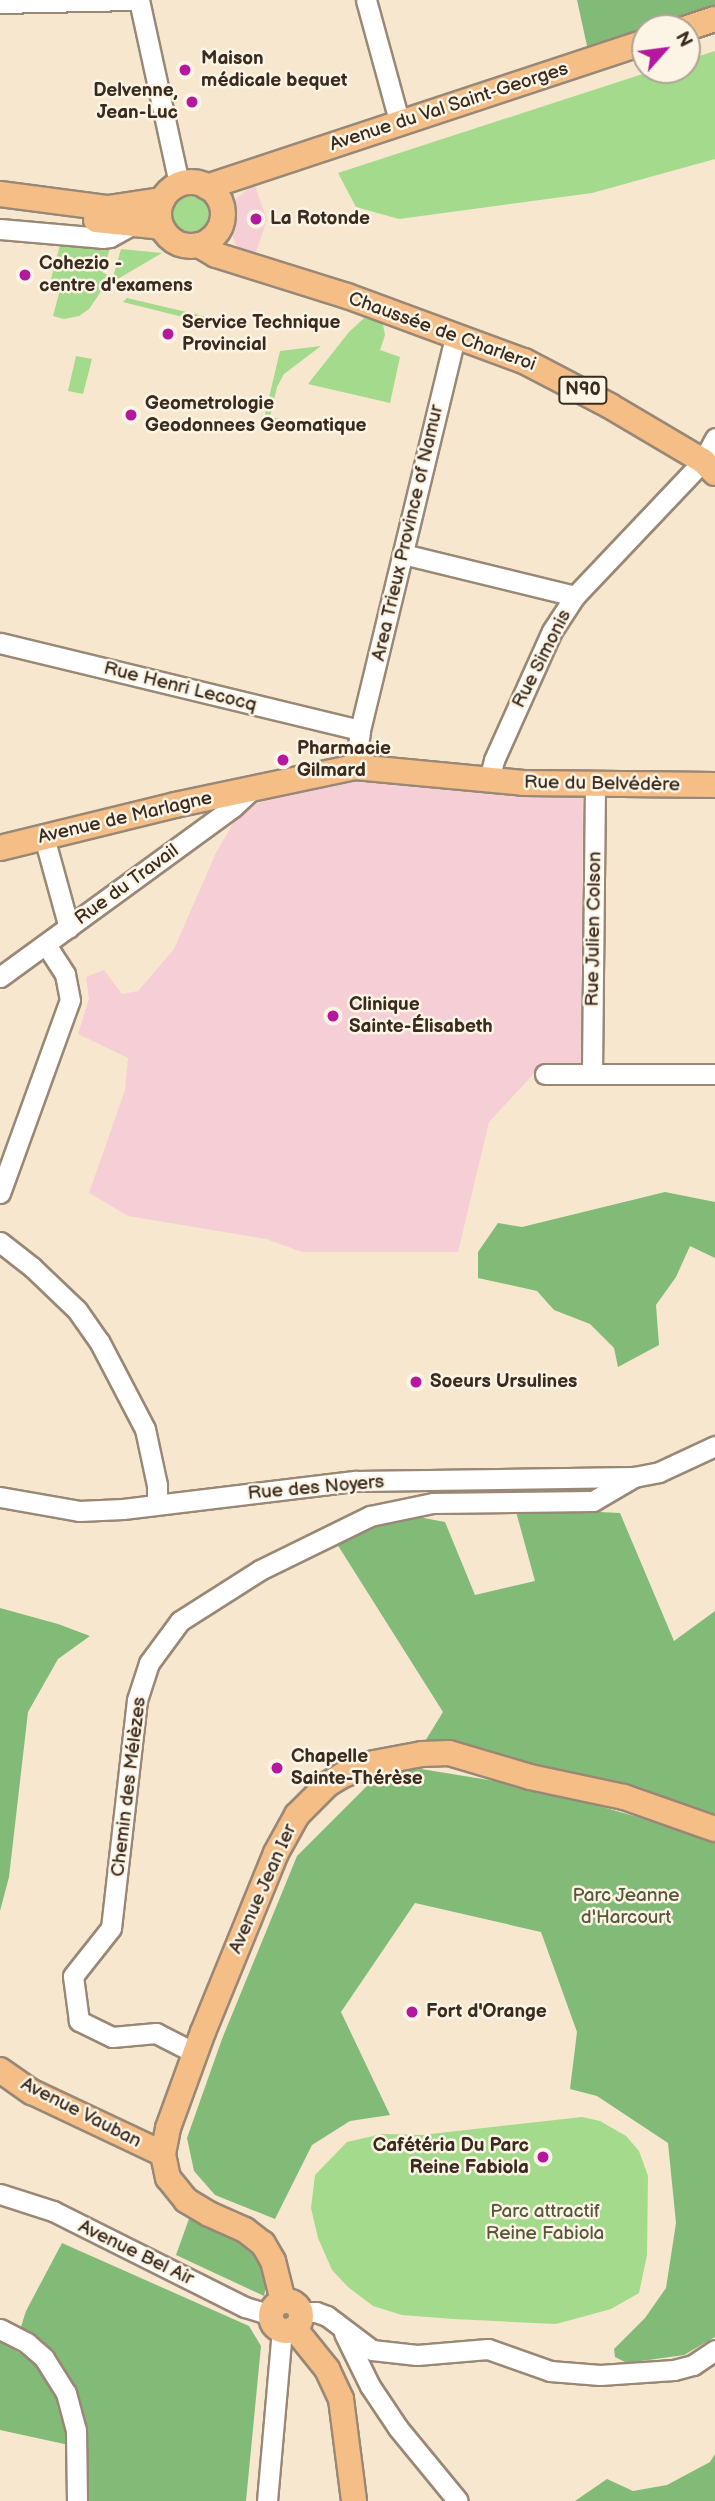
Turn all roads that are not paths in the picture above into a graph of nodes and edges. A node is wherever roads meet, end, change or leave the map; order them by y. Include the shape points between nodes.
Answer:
1 (138, 0) edge
2 (366, 0) edge
3 (0, 3) edge
4 (631, 47) edge
5 (400, 124) junction
6 (254, 173) junction
7 (207, 187) junction
8 (171, 192) junction
9 (0, 194) edge
10 (0, 205) edge
11 (221, 218) junction
12 (132, 225) junction
13 (161, 227) junction
14 (0, 229) edge
15 (200, 245) junction
16 (270, 270) junction
17 (455, 336) junction
18 (715, 438) edge
19 (709, 467) edge
20 (402, 554) junction
21 (575, 596) junction
22 (0, 643) edge
23 (360, 730) junction
24 (355, 767) junction
25 (489, 779) junction
26 (596, 785) junction
27 (715, 785) edge
28 (251, 790) junction
29 (44, 837) junction
30 (0, 848) edge
31 (69, 928) junction
32 (46, 944) junction
33 (0, 977) edge
34 (545, 1074) dead end
35 (593, 1074) junction
36 (715, 1074) edge
37 (0, 1193) edge
38 (0, 1242) edge
39 (715, 1446) edge
40 (634, 1477) junction
41 (0, 1497) edge
42 (157, 1503) junction
43 (715, 1829) edge
44 (195, 2053) junction
45 (0, 2070) edge
46 (163, 2154) junction
47 (0, 2194) edge
48 (286, 2317) junction
49 (340, 2326) junction
50 (0, 2329) edge
51 (715, 2350) edge
52 (77, 2501) edge
53 (267, 2501) edge
54 (354, 2501) edge
55 (458, 2501) edge

1 - 3 street
1 - 8 street
2 - 5 street
4 - 5 main road, Avenue du Val Saint-Georges
5 - 6 main road, Avenue du Val Saint-Georges
6 - 7 main road, Avenue du Val Saint-Georges
6 - 11 main road, Avenue du Val Saint-Georges via 241,183
7 - 8 main road via 189,182
7 - 11 main road, N90 via 220,201
8 - 9 main road via 108,208
8 - 13 main road via 159,213
10 - 12 main road, N90
11 - 15 main road via 208,242
11 - 16 main road, Chaussée de Charleroi / N90 via 229,246
12 - 13 main road, N90
12 - 14 street via 102,238
13 - 15 main road, N90 via 179,244
15 - 16 main road, Chaussée de Charleroi / N90 via 216,255
16 - 17 main road, Chaussée de Charleroi / N90
17 - 19 main road, Chaussée de Charleroi / N90 via 568,381
17 - 20 street, Area Trieux Province of Namur
18 - 19 street, Rue Simonis
19 - 21 street, Rue Simonis
20 - 21 street
20 - 23 street, Area Trieux Province of Namur
21 - 25 street, Rue Simonis via 552,631
22 - 23 street, Rue Henri Lecocq
23 - 24 street, Area Trieux Province of Namur
24 - 25 main road, Rue du Belvédère
24 - 28 main road, Avenue de Marlagne
25 - 26 main road, Rue du Belvédère
26 - 27 main road, Rue du Belvédère
26 - 35 street, Rue Julien Colson
28 - 29 main road, Avenue de Marlagne
28 - 31 street, Rue du Travail
29 - 30 main road, Avenue de Marlagne
29 - 31 street
31 - 32 street, Rue du Travail
32 - 33 street, Rue du Travail
32 - 37 street via 65,974 70,1000
34 - 35 street
35 - 36 street
38 - 42 street via 77,1310 99,1341 145,1429
39 - 40 street via 659,1472
40 - 42 street, Rue des Noyers via 356,1481
40 - 44 street, Chemin des Mélèzes via 593,1501 433,1503 370,1516 260,1570 180,1620 149,1663 137,1700 111,1928 73,1976 79,2021 112,2037 156,2033
41 - 42 street, Rue des Noyers via 79,1511
43 - 44 main road, Avenue Jean Ier via 624,1797 530,1777 449,1753 374,1763 342,1774 297,1815 286,1832
44 - 46 main road, Avenue Jean Ier
45 - 46 main road, Avenue Vauban via 32,2091
46 - 48 main road via 168,2178 186,2200 263,2244 273,2261
47 - 48 street, Avenue Bel Air via 53,2211 245,2307
48 - 49 street, Avenue Bel Air via 321,2313
48 - 53 street
48 - 54 main road via 322,2361 341,2399
49 - 51 street, Avenue Bel Air via 372,2350 417,2355 488,2349 550,2371 600,2375 674,2370 693,2365
49 - 55 street via 370,2386 398,2428
50 - 52 street via 44,2358 66,2393 76,2430

